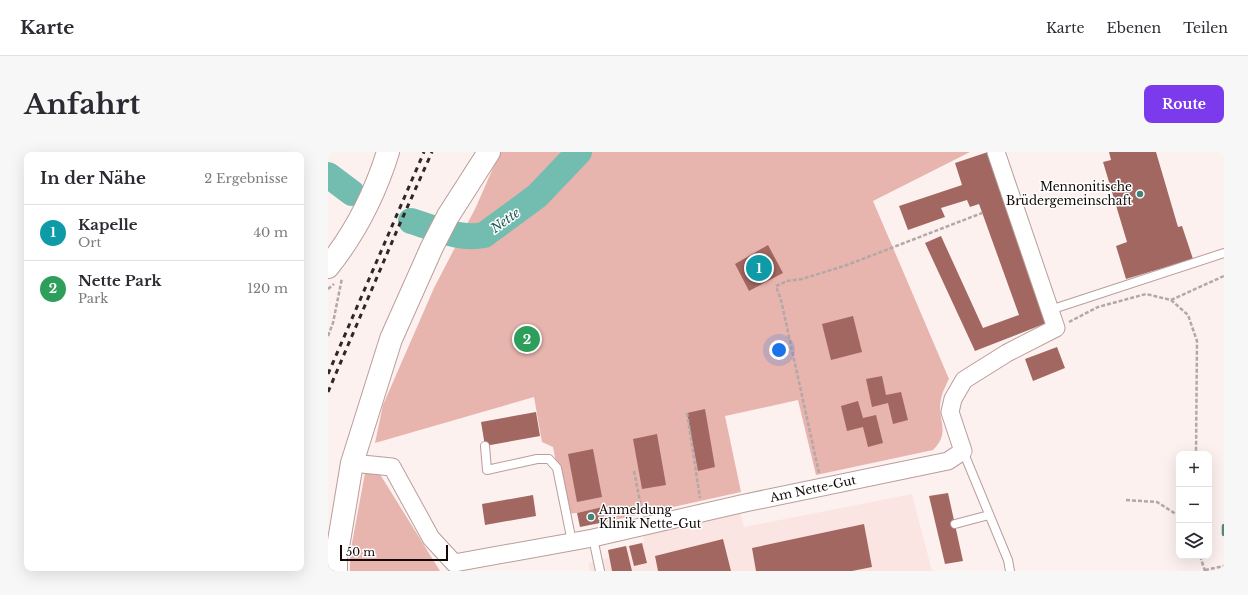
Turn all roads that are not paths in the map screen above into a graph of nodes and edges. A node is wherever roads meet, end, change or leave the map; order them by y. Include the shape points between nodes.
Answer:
1 (489, 152) edge
2 (996, 152) edge
3 (386, 157) edge
4 (1224, 253) edge
5 (334, 259) edge
6 (1050, 310) junction
7 (485, 446) dead end
8 (963, 451) junction
9 (352, 463) junction
10 (989, 515) junction
11 (955, 524) dead end
12 (593, 538) junction
13 (572, 542) junction
14 (336, 571) edge
15 (600, 571) edge
16 (1010, 571) edge

1 - 9 main road via 448,216 391,339
2 - 6 street
3 - 5 main road via 357,225
4 - 6 lane
6 - 8 street via 1056,328 1007,353 964,380 953,400 950,412
7 - 13 lane via 488,470 537,459 550,459 557,468
8 - 10 lane
8 - 12 street, Am Nette-Gut via 948,461 703,512
9 - 13 street, Am Nette-Gut via 392,467 431,538 454,563
9 - 14 main road
10 - 11 lane
10 - 16 lane
12 - 13 street, Am Nette-Gut
12 - 15 lane

